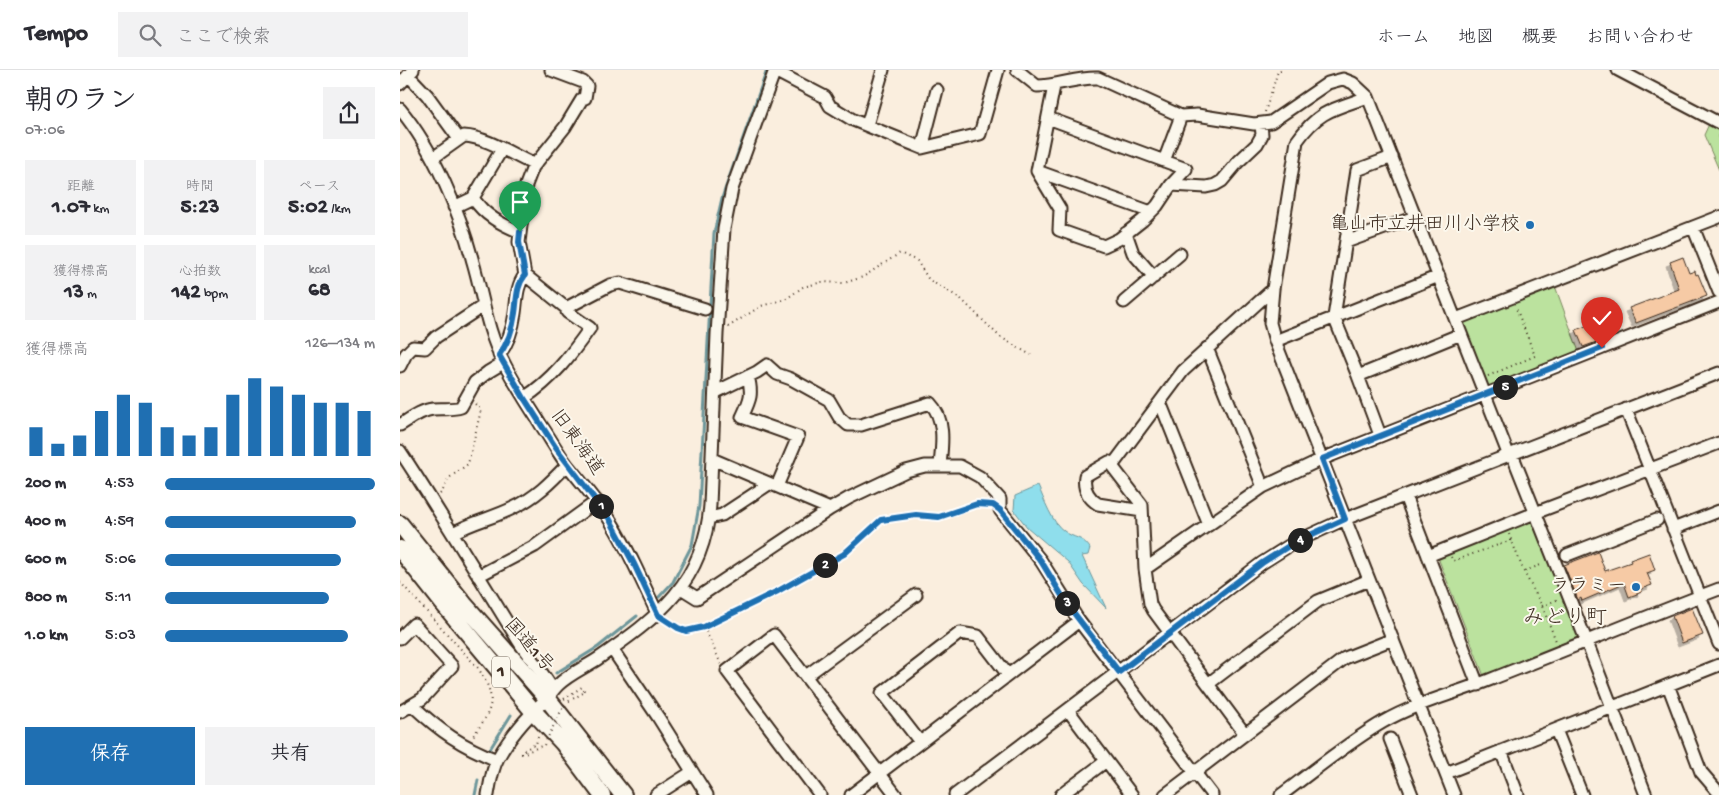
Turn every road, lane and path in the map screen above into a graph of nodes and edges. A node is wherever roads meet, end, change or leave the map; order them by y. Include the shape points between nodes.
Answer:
1 (551, 70) edge
2 (775, 70) edge
3 (883, 70) edge
4 (998, 70) edge
5 (1017, 70) edge
6 (1281, 70) edge
7 (1618, 70) edge
8 (411, 72) edge
9 (1106, 75) edge
10 (400, 84) edge
11 (1054, 86) junction
12 (937, 90) dead end
13 (1368, 97) junction
14 (400, 109) edge
15 (1181, 116) junction
16 (1048, 118) junction
17 (1719, 123) edge
18 (1261, 124) junction
19 (867, 125) junction
20 (459, 139) junction
21 (922, 148) junction
22 (502, 150) junction
23 (1392, 157) junction
24 (433, 158) junction
25 (1164, 161) junction
26 (533, 167) junction
27 (1037, 171) junction
28 (1171, 185) junction
29 (473, 198) junction
30 (454, 207) junction
31 (1151, 212) junction
32 (1415, 217) junction
33 (1719, 217) edge
34 (1693, 227) junction
35 (520, 232) junction
36 (1126, 233) junction
37 (1346, 242) junction
38 (1180, 254) dead end
39 (525, 275) junction
40 (1438, 276) junction
41 (1154, 277) junction
42 (1274, 289) junction
43 (1719, 292) edge
44 (1511, 297) junction
45 (1124, 302) dead end
46 (1719, 302) edge
47 (483, 306) junction
48 (566, 308) junction
49 (705, 309) dead end
50 (1334, 317) junction
51 (1456, 319) junction
52 (717, 334) junction
53 (1461, 334) junction
54 (1274, 341) junction
55 (1207, 348) junction
56 (1031, 355) dead end
57 (501, 359) junction
58 (400, 366) edge
59 (1719, 373) edge
60 (748, 376) junction
61 (1358, 376) junction
62 (1484, 377) dead end
63 (716, 392) junction
64 (468, 395) junction
65 (1485, 395) junction
66 (524, 398) junction
67 (1160, 402) junction
68 (1626, 409) junction
69 (400, 425) edge
70 (1380, 435) junction
71 (1719, 443) edge
72 (400, 451) edge
73 (1510, 455) junction
74 (712, 459) junction
75 (1322, 459) junction
76 (567, 465) junction
77 (940, 465) junction
78 (1112, 466) junction
79 (1650, 470) junction
80 (773, 485) junction
81 (1263, 487) junction
82 (1405, 496) junction
83 (431, 500) junction
84 (597, 501) junction
85 (830, 509) junction
86 (1000, 510) junction
87 (1142, 511) junction
88 (1719, 511) edge
89 (1534, 513) junction
90 (709, 518) junction
91 (1345, 519) junction
92 (1656, 520) dead end
93 (400, 524) edge
94 (1506, 524) junction
95 (1209, 525) junction
96 (1674, 529) junction
97 (453, 533) junction
98 (1512, 540) junction
99 (1446, 548) junction
100 (400, 549) edge
101 (1567, 555) dead end
102 (1428, 556) junction
103 (1554, 559) junction
104 (1145, 569) junction
105 (1524, 572) junction
106 (478, 576) junction
107 (1369, 580) junction
108 (681, 588) junction
109 (1719, 590) edge
110 (916, 595) dead end
111 (1568, 595) junction
112 (1700, 596) junction
113 (1542, 606) junction
114 (658, 615) junction
115 (1080, 621) junction
116 (704, 627) junction
117 (1169, 633) junction
118 (400, 638) edge
119 (1393, 640) junction
120 (1586, 640) junction
121 (1556, 642) dead end
122 (1719, 644) edge
123 (612, 649) junction
124 (1719, 665) edge
125 (727, 670) junction
126 (1119, 672) junction
127 (1008, 675) junction
128 (806, 676) junction
129 (1208, 684) junction
130 (1478, 684) junction
131 (1668, 685) junction
132 (550, 694) junction
133 (564, 699) dead end
134 (412, 706) junction
135 (1418, 706) junction
136 (1611, 708) junction
137 (1068, 710) junction
138 (533, 711) junction
139 (400, 712) edge
140 (1556, 730) junction
141 (1245, 734) junction
142 (1390, 739) dead end
143 (920, 742) junction
144 (536, 744) dead end
145 (1501, 751) junction
146 (497, 760) junction
147 (1106, 761) junction
148 (692, 772) junction
149 (879, 773) junction
150 (1195, 773) junction
151 (1446, 773) junction
152 (1719, 792) edge
153 (488, 795) edge
154 (602, 795) edge
155 (623, 795) edge
156 (656, 795) edge
157 (707, 795) edge
158 (820, 795) edge
159 (851, 795) edge
160 (896, 795) edge
161 (955, 795) edge
162 (1061, 795) edge
163 (1132, 795) edge
164 (1165, 795) edge
165 (1212, 795) edge
166 (1281, 795) edge
167 (1412, 795) edge
168 (1454, 795) edge
169 (1518, 795) edge
170 (1582, 795) edge
171 (1646, 795) edge
172 (1716, 795) edge

1 - 26 street via 583,82 587,91 566,127
2 - 19 street via 825,97 830,106 853,120
2 - 52 street via 729,201
3 - 19 street
4 - 21 street via 980,134
5 - 11 street via 1037,86
6 - 18 path
7 - 17 street
8 - 10 street
8 - 20 street
9 - 11 street
9 - 15 street
11 - 16 street
12 - 21 street
13 - 18 street via 1353,83 1343,79 1334,81 1271,122
13 - 23 street
13 - 42 street via 1323,114 1306,129 1298,142
14 - 24 street, 旧東海道
15 - 18 street via 1197,115
15 - 25 street
16 - 25 street
16 - 27 street
18 - 28 street via 1262,135 1258,144 1222,181 1206,187
19 - 21 street
20 - 22 street via 468,136
20 - 24 street
22 - 26 street via 531,163
22 - 29 street
23 - 32 street
23 - 37 street via 1357,170
24 - 30 street, 旧東海道
25 - 28 street via 1186,169
26 - 35 street via 526,185
27 - 31 street
27 - 36 street via 1060,209 1059,230 1104,246
28 - 31 street
29 - 30 street
29 - 35 street via 494,220
30 - 47 street, 旧東海道
31 - 36 street
32 - 37 street
32 - 40 street
33 - 34 street
34 - 43 street
34 - 44 street
35 - 39 street
36 - 41 street via 1133,253
37 - 50 street
38 - 41 street
39 - 48 street
39 - 57 street via 519,282 514,317
40 - 50 street
40 - 51 street
41 - 45 street
42 - 54 street via 1270,323
42 - 55 street
44 - 51 street
44 - 62 path via 1535,356
46 - 65 street
47 - 57 street, 旧東海道
47 - 58 street via 425,348 413,347
48 - 49 street via 620,283
48 - 66 street via 590,328 564,364
50 - 54 street
50 - 61 street
51 - 53 street
52 - 56 path via 761,306 786,299 803,287 863,276 900,253 917,261 929,280 960,298 1000,337
52 - 63 street
53 - 61 street
53 - 65 street
54 - 75 street
55 - 67 street via 1182,371
55 - 81 street
57 - 64 street via 475,382
57 - 66 street, 旧東海道
59 - 68 street
60 - 63 street
60 - 77 street via 767,365 777,374 829,400 843,422 855,426 930,403 935,408 942,432
60 - 80 street via 751,396 742,417 798,437
61 - 70 street
63 - 74 street
64 - 69 street via 461,407 423,411
64 - 83 path via 481,410 468,464 449,478 442,492
65 - 70 street
65 - 73 street
66 - 76 street, 旧東海道
67 - 78 street
67 - 95 street
68 - 73 street
68 - 79 street
70 - 75 street
71 - 79 street
72 - 83 street
73 - 82 street
73 - 89 street
74 - 80 street
74 - 90 street
75 - 81 street
75 - 91 street
76 - 84 street, 旧東海道
76 - 97 street via 540,492 513,508
77 - 85 street via 906,471
77 - 86 street via 960,466 980,477 1000,498
78 - 87 street via 1142,506
78 - 87 street via 1109,462 1085,476 1084,486 1092,500 1098,504
79 - 89 street
79 - 96 street
80 - 85 street
80 - 90 street via 722,515
81 - 95 street
82 - 91 street
82 - 102 street
83 - 97 street
84 - 106 street via 535,546
84 - 114 street, 旧東海道 via 634,564
85 - 108 street via 697,598
86 - 115 street via 1041,561
86 - 116 path via 993,505 977,504 939,517 916,515 881,520 844,554
87 - 104 street
88 - 96 street
89 - 94 street
89 - 103 street
90 - 108 street via 700,552
91 - 107 street
91 - 117 street via 1262,563
92 - 101 street
93 - 132 highway, 国道1号 / 1 via 452,590
94 - 98 path
94 - 99 street
95 - 104 street
96 - 112 street
97 - 106 street
98 - 99 path via 1453,561
98 - 105 path
99 - 102 street
100 - 138 highway, 国道1号 / 1
102 - 130 street
103 - 105 path
103 - 111 street
104 - 117 street via 1150,604
105 - 113 path
106 - 132 street via 519,642 546,677
107 - 119 street
107 - 129 street via 1318,600
108 - 114 street
109 - 112 street
110 - 128 street
111 - 113 path
111 - 120 street
112 - 120 street
112 - 122 street
113 - 121 path
114 - 116 path via 686,631
114 - 123 street
115 - 126 street
115 - 127 street
116 - 125 path via 722,667
117 - 126 street
117 - 129 street
118 - 134 street via 414,624 452,666
119 - 135 street
119 - 141 street via 1346,658
120 - 130 street
120 - 136 street
123 - 132 street via 559,684
123 - 148 street
124 - 131 street
125 - 128 street via 774,634
125 - 158 street
126 - 137 street
126 - 150 street
127 - 143 street
127 - 143 street via 978,636 960,633 882,692
128 - 149 street
129 - 141 street
130 - 135 street
131 - 136 street
131 - 152 street via 1701,772
132 - 138 street
132 - 155 highway, 国道1号 / 1
133 - 144 path, bridge via 582,687 585,692 565,704 544,745 522,754
134 - 139 street
134 - 146 street via 447,735
135 - 151 street
135 - 166 street via 1353,741
136 - 140 street
136 - 171 street
137 - 147 street
137 - 161 street
138 - 146 street
138 - 154 highway, 国道1号 / 1 via 563,743
140 - 145 street
140 - 170 street
141 - 150 street
142 - 167 street
143 - 149 street
145 - 151 street
145 - 169 street
146 - 153 street
147 - 162 street
147 - 163 street
148 - 156 street
148 - 157 street
149 - 159 street
149 - 160 street
150 - 164 street
150 - 165 street
151 - 168 street
152 - 172 street

